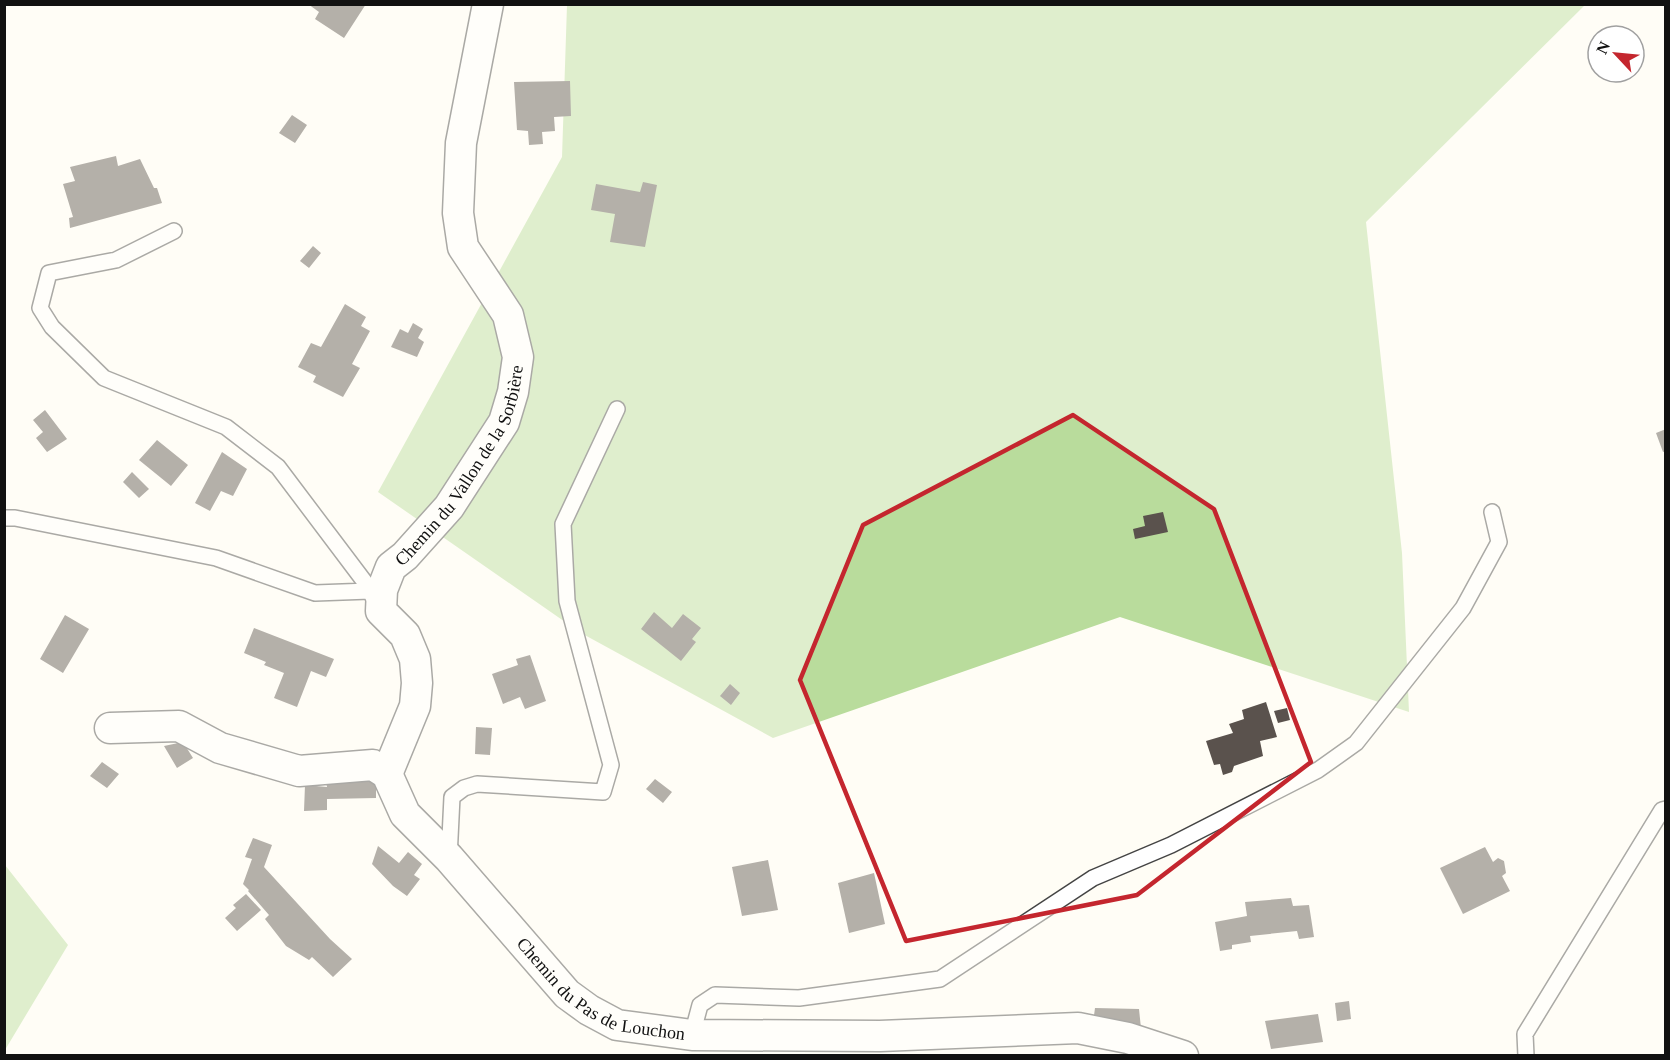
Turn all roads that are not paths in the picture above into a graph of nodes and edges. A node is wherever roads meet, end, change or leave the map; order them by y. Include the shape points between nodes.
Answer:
1 (488, 4) edge
2 (174, 231) dead end
3 (616, 409) dead end
4 (1492, 512) dead end
5 (4, 518) edge
6 (375, 601) junction
7 (110, 728) dead end
8 (387, 774) junction
9 (1665, 809) edge
10 (449, 858) junction
11 (692, 1035) junction
12 (1183, 1056) edge
13 (1526, 1056) edge

1 - 6 street, Chemin du Vallon de la Sorbière via 461,143 458,213 464,247 508,315 518,357 513,392 504,422 449,507 391,567
2 - 6 lane via 116,260 49,273 40,308 52,327 104,378 226,427 278,467
3 - 10 lane via 563,524 567,600 611,765 603,792 477,784 464,788 452,796
4 - 11 lane via 1499,542 1463,608 1356,743 1318,770 1172,845 1093,878 940,979 799,998 715,995 700,1005
5 - 6 lane via 216,558 315,592
6 - 8 street via 405,635 415,659 417,684 415,706
7 - 8 street via 179,726 220,748 299,771 373,765
8 - 10 street, Chemin du Pas de Louchon via 405,814
9 - 13 lane via 1525,1034
10 - 11 street, Chemin du Pas de Louchon via 567,993 589,1010 617,1025
11 - 12 street, Chemin du Pas de Louchon via 880,1036 1078,1028 1128,1038

